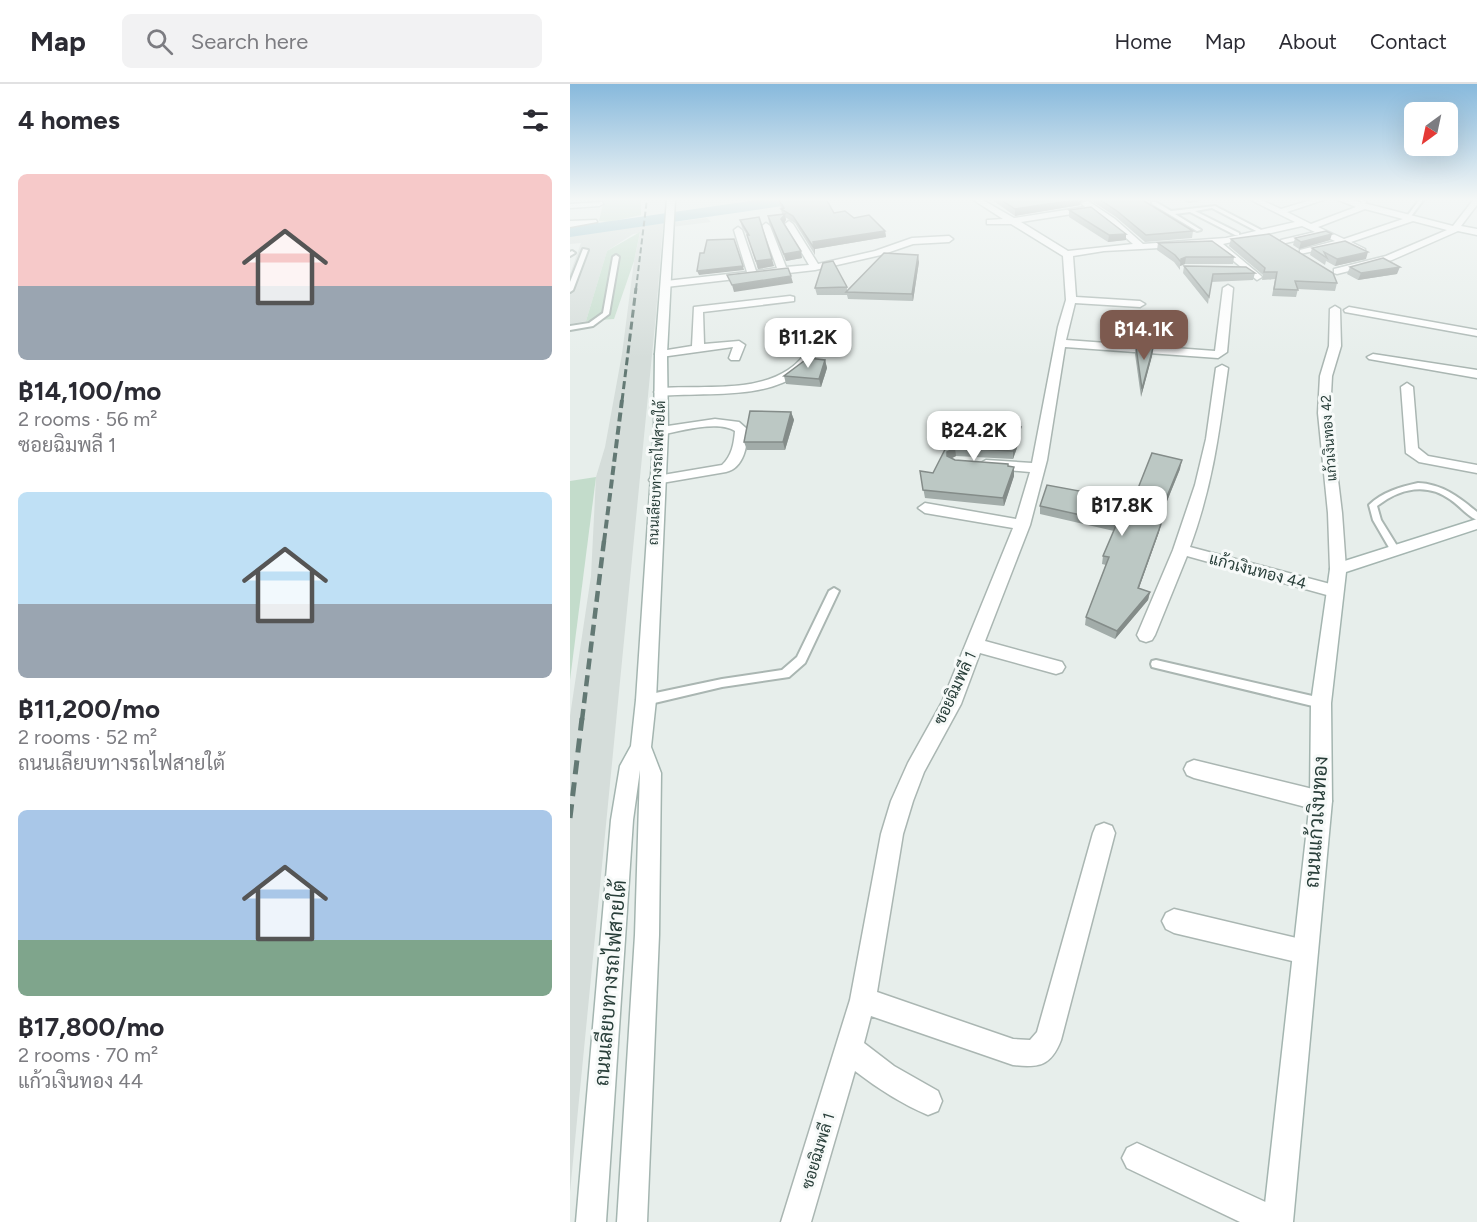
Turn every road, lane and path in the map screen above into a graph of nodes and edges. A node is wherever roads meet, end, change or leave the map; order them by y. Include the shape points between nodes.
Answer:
1 (584, 252) edge
2 (668, 252) edge
3 (745, 252) edge
4 (776, 252) edge
5 (806, 252) edge
6 (881, 252) edge
7 (1064, 252) edge
8 (1079, 252) edge
9 (1228, 252) edge
10 (1294, 252) edge
11 (1365, 252) edge
12 (1402, 252) edge
13 (1067, 254) junction
14 (616, 257) dead end
15 (1383, 260) junction
16 (1311, 263) edge
17 (815, 267) junction
18 (1227, 269) edge
19 (1248, 269) junction
20 (783, 271) junction
21 (1337, 271) edge
22 (752, 274) junction
23 (1257, 277) edge
24 (666, 284) junction
25 (1228, 288) dead end
26 (570, 290) edge
27 (698, 295) junction
28 (790, 299) dead end
29 (1071, 300) junction
30 (1140, 304) dead end
31 (1335, 309) dead end
32 (1349, 310) dead end
33 (570, 328) edge
34 (828, 329) dead end
35 (1477, 333) edge
36 (1062, 343) junction
37 (698, 348) junction
38 (661, 354) junction
39 (1373, 357) dead end
40 (735, 358) dead end
41 (1222, 368) dead end
42 (1477, 374) edge
43 (1407, 387) dead end
44 (660, 392) junction
45 (661, 431) junction
46 (968, 463) edge
47 (1038, 468) junction
48 (1477, 469) edge
49 (656, 480) junction
50 (925, 508) dead end
51 (1477, 517) edge
52 (1477, 524) edge
53 (1022, 525) junction
54 (1394, 549) junction
55 (1183, 550) junction
56 (1338, 569) junction
57 (834, 591) dead end
58 (1334, 591) junction
59 (1146, 635) dead end
60 (975, 645) junction
61 (1156, 664) dead end
62 (1056, 667) dead end
63 (646, 700) junction
64 (1321, 703) junction
65 (641, 747) junction
66 (1194, 769) dead end
67 (1321, 801) junction
68 (1104, 833) dead end
69 (1174, 921) dead end
70 (1305, 952) junction
71 (863, 1000) junction
72 (850, 1049) junction
73 (928, 1101) dead end
74 (1137, 1158) dead end
75 (591, 1222) edge
76 (632, 1222) edge
77 (796, 1222) edge
78 (1276, 1222) edge

1 - 26 lane
2 - 24 street, ถนนเลียบทางรถไฟสายใต้
3 - 22 street
4 - 20 street
5 - 17 street
6 - 17 street
7 - 13 street
8 - 13 street
9 - 19 street
10 - 16 street
11 - 15 street
12 - 15 street
13 - 29 street, ซอยฉิมพลี 1
14 - 33 lane via 606,314 591,325
15 - 21 street
17 - 20 street
18 - 19 street
19 - 23 street
20 - 22 street
22 - 27 street
24 - 27 street
24 - 38 street, ถนนเลียบทางรถไฟสายใต้
25 - 36 street via 1218,355
27 - 28 street
27 - 37 street
29 - 30 street
29 - 36 street, ซอยฉิมพลี 1
31 - 56 street, แก้วเงินทอง 42 via 1335,346 1326,376 1324,413
32 - 35 street
34 - 44 street via 795,371 783,378 749,386
36 - 47 street, ซอยฉิมพลี 1
37 - 38 street
37 - 40 street via 735,343 739,345
38 - 44 street, ถนนเลียบทางรถไฟสายใต้
39 - 42 street
41 - 55 street via 1209,461
43 - 48 street via 1411,450 1424,459
44 - 45 street, ถนนเลียบทางรถไฟสายใต้
45 - 49 street, ถนนเลียบทางรถไฟสายใต้
45 - 49 street via 732,423 741,429 742,440 732,465 726,468
46 - 47 street
47 - 53 street, ซอยฉิมพลี 1
49 - 63 street, ถนนเลียบทางรถไฟสายใต้
50 - 53 street
51 - 54 lane via 1432,485 1418,484 1387,494 1373,504 1377,520
52 - 54 street
53 - 60 street, ซอยฉิมพลี 1
54 - 56 street
55 - 58 street, แก้วเงินทอง 44
55 - 59 street
56 - 58 street, ถนนแก้วเงินทอง
57 - 63 lane via 801,660 785,674
58 - 64 street, ถนนแก้วเงินทอง
60 - 62 street
60 - 71 street, ซอยฉิมพลี 1 via 898,812
61 - 64 lane
63 - 65 street, ถนนเลียบทางรถไฟสายใต้
64 - 67 street, ถนนแก้วเงินทอง
65 - 75 street, ถนนเลียบทางรถไฟสายใต้ via 630,766 622,820
65 - 76 street, ถนนเลียบทางรถไฟสายใต้ via 651,773
66 - 67 street
67 - 70 street, ถนนแก้วเงินทอง
68 - 71 street via 1048,1040 1035,1054 1013,1052
69 - 70 street
70 - 78 street, ถนนแก้วเงินทอง
71 - 72 street, ซอยฉิมพลี 1
72 - 73 street via 884,1076
72 - 77 street, ซอยฉิมพลี 1
74 - 78 street

